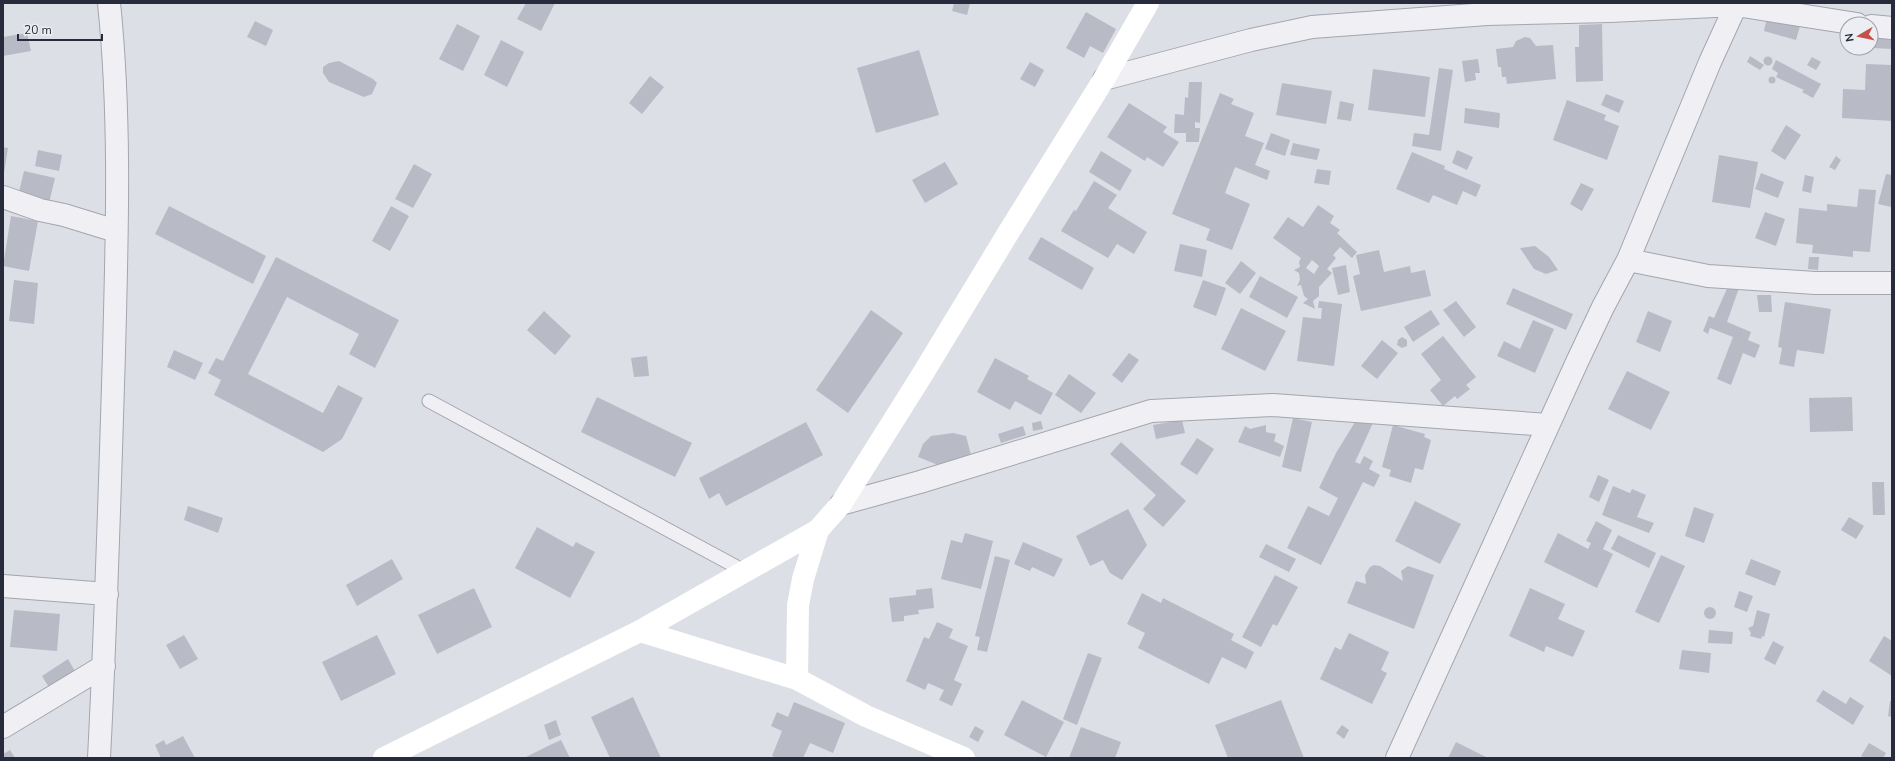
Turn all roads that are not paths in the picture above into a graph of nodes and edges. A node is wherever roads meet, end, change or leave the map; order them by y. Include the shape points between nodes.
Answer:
1 (109, 3) edge
2 (1148, 3) edge
3 (1737, 4) edge
4 (1839, 21) edge
5 (1879, 27) edge
6 (1892, 28) edge
7 (1104, 80) junction
8 (3, 197) edge
9 (116, 231) junction
10 (1628, 260) junction
11 (1892, 283) edge
12 (429, 401) dead end
13 (1548, 425) junction
14 (841, 504) junction
15 (818, 530) junction
16 (746, 572) junction
17 (3, 586) edge
18 (107, 594) junction
19 (640, 631) junction
20 (104, 666) junction
21 (797, 679) junction
22 (3, 727) edge
23 (99, 758) edge
24 (384, 758) edge
25 (964, 758) edge
26 (1397, 758) edge

1 - 9 street via 114,56
2 - 7 main road
3 - 4 street
3 - 7 street via 1487,14 1312,27 1251,40
3 - 10 street via 1710,62
5 - 6 street
7 - 14 main road
8 - 9 street
9 - 18 street
10 - 11 street via 1708,276 1815,283
10 - 13 street
12 - 16 lane
13 - 14 street via 1273,405 1151,411
13 - 26 street
14 - 15 main road
15 - 16 main road
15 - 21 main road via 798,605
16 - 19 main road
17 - 18 street
18 - 20 street
19 - 21 main road
19 - 24 main road
20 - 22 street
20 - 23 street
21 - 25 main road via 866,716

